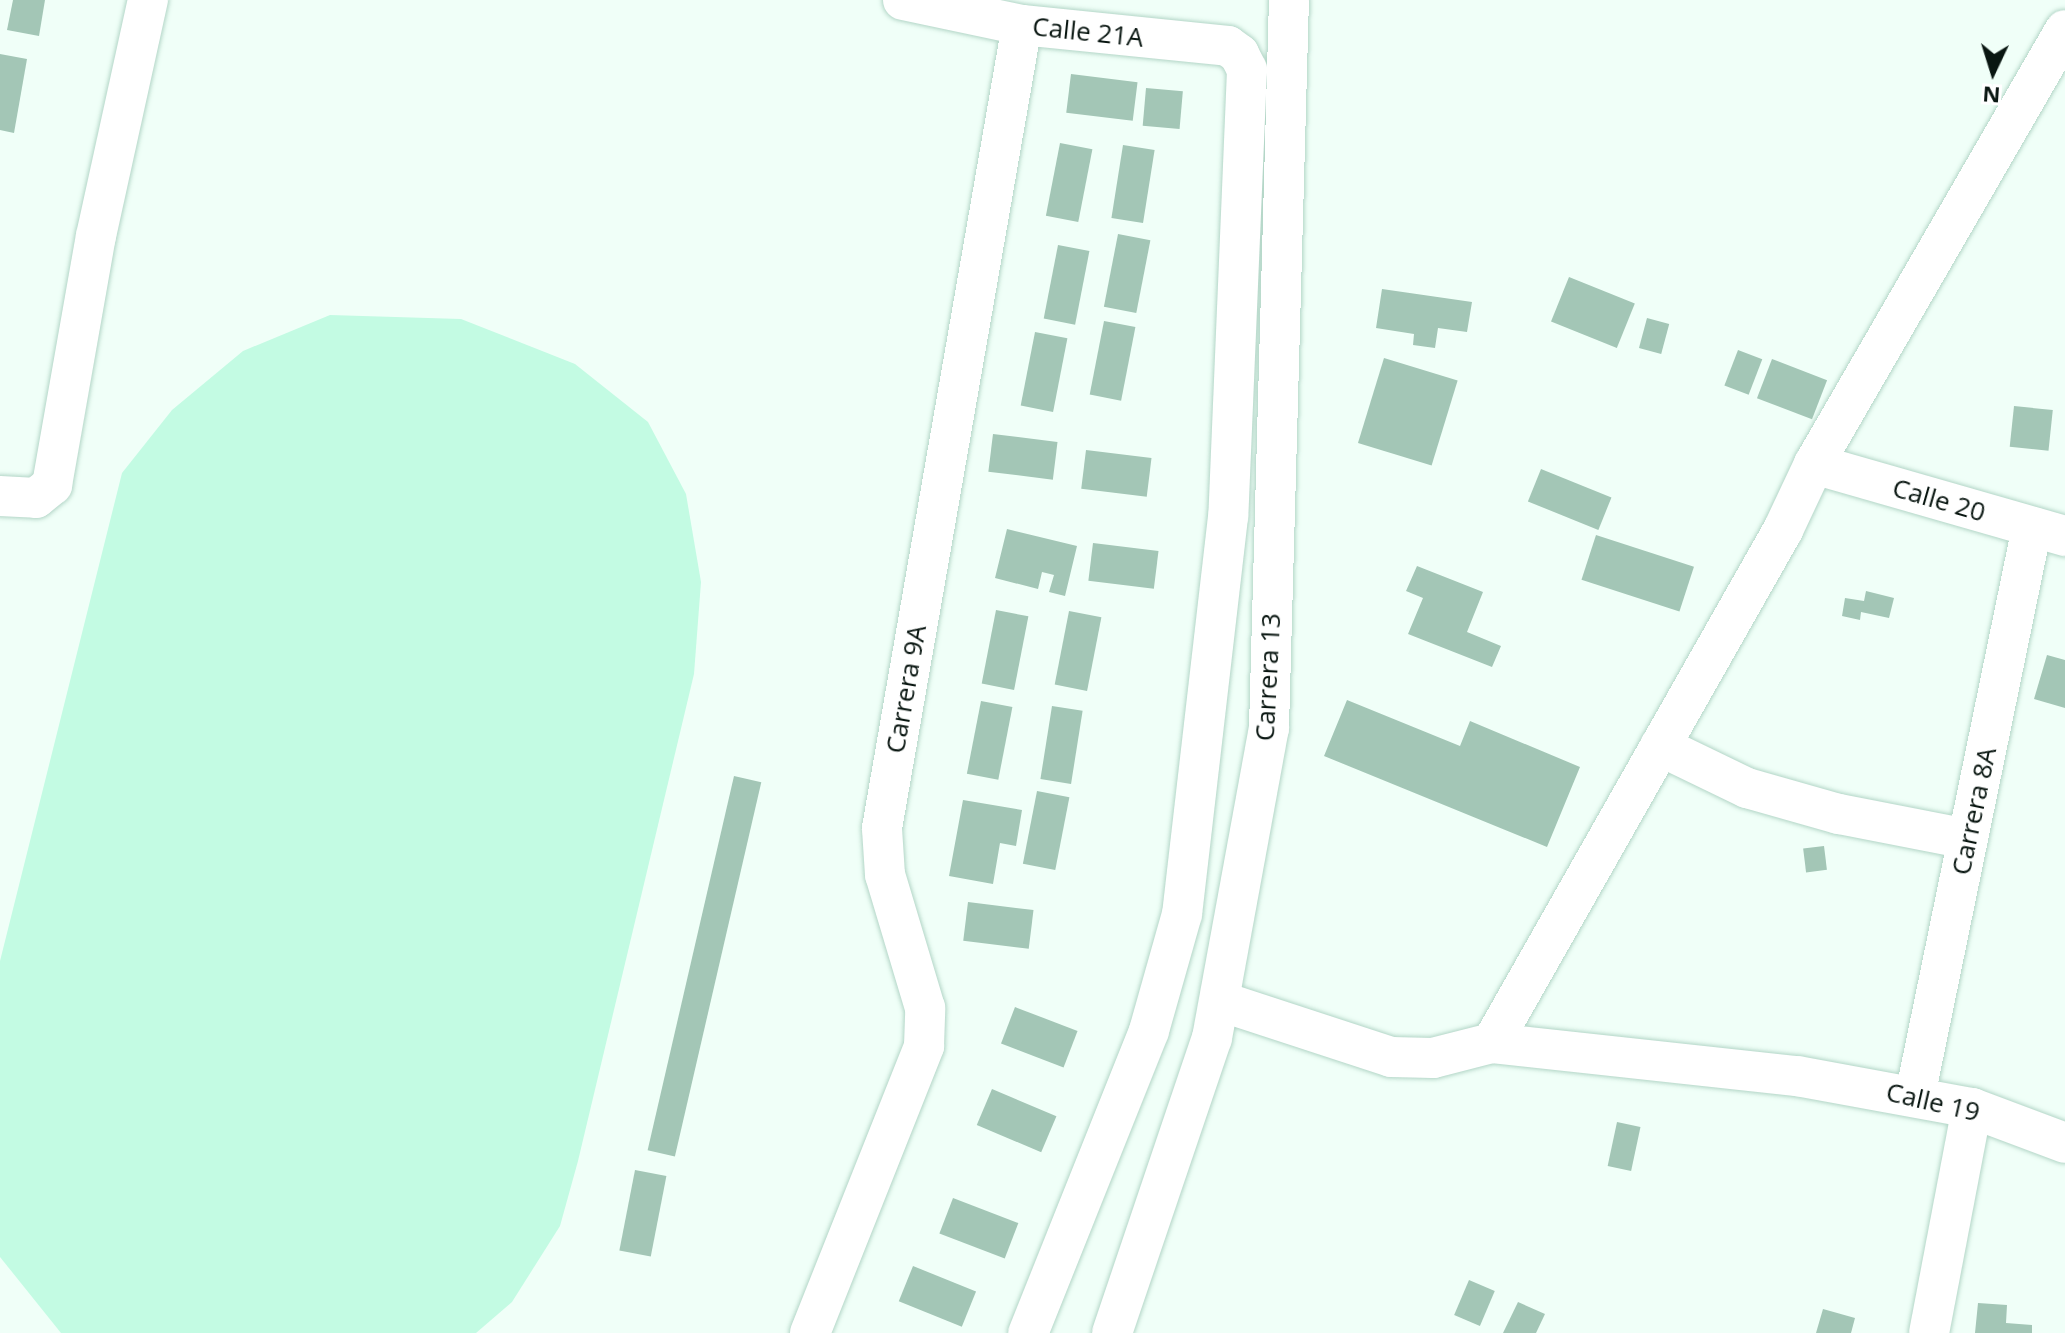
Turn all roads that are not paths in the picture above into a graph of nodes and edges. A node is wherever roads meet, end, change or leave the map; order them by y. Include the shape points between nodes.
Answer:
1 (148, 0) edge
2 (903, 0) edge
3 (1289, 0) edge
4 (1022, 25) junction
5 (2065, 30) edge
6 (1814, 464) junction
7 (0, 496) edge
8 (2048, 532) edge
9 (1660, 746) junction
10 (1968, 839) junction
11 (1220, 1001) junction
12 (1492, 1043) junction
13 (1915, 1096) junction
14 (1972, 1108) junction
15 (2065, 1143) edge
16 (810, 1333) edge
17 (1028, 1333) edge
18 (1112, 1333) edge
19 (1929, 1333) edge

1 - 7 street via 96,236 52,485 36,498
2 - 4 street, Calle 21A
3 - 11 street, Carrera 13 via 1269,728
4 - 16 street, Carrera 9A via 882,828 885,875 925,1008 924,1046
4 - 17 street, Calle 21A via 1228,46 1247,70 1228,517 1182,914 1149,1031
5 - 6 street
6 - 8 street, Calle 20
6 - 9 street via 1783,530
8 - 10 street, Carrera 8A
9 - 10 street via 1747,788 1839,814
9 - 12 street
10 - 13 street, Carrera 8A
11 - 12 street via 1391,1057 1433,1058
11 - 18 street, Carrera 13
12 - 13 street, Calle 19 via 1797,1076
13 - 14 street, Calle 19
14 - 15 street, Calle 19
14 - 19 street

